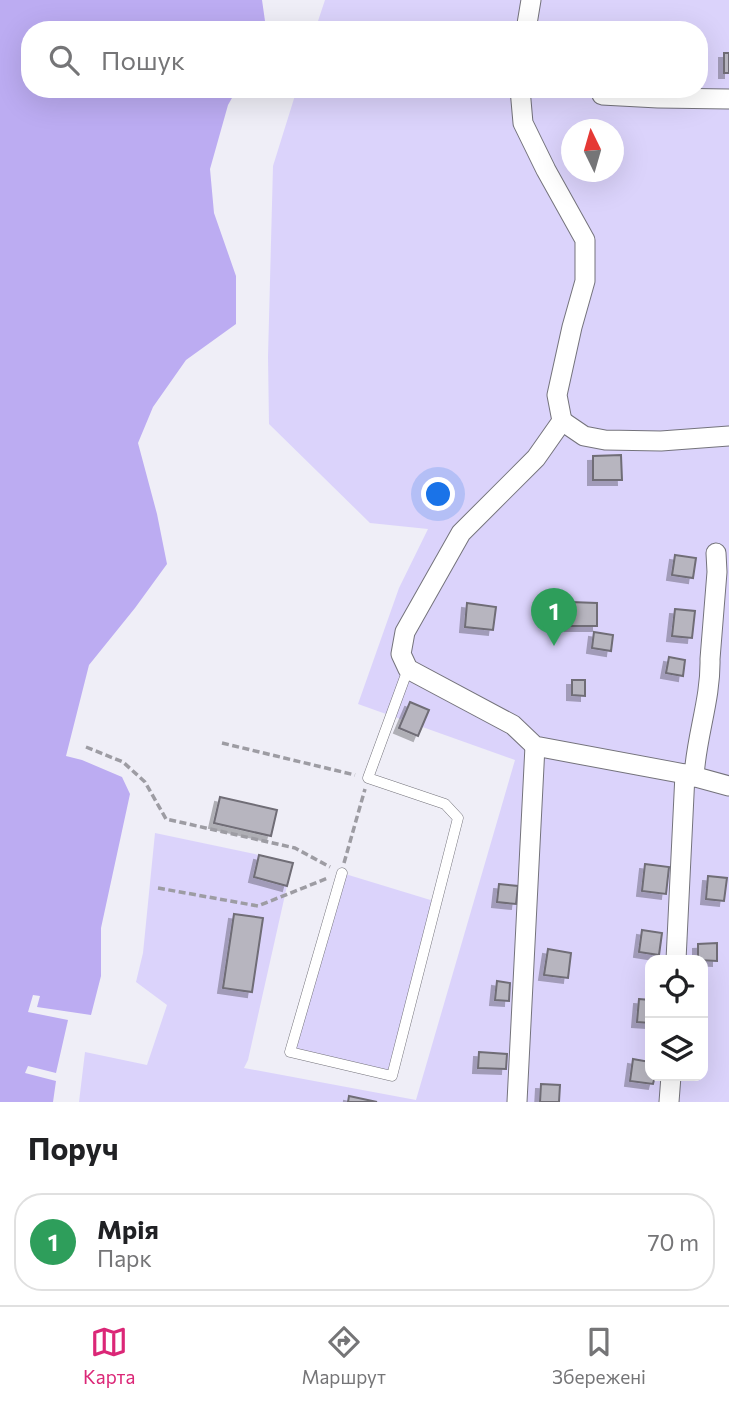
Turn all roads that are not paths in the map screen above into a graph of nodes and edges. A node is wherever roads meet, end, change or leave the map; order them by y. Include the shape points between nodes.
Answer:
1 (531, 0) edge
2 (528, 21) edge
3 (521, 98) edge
4 (658, 98) edge
5 (729, 99) edge
6 (562, 421) junction
7 (729, 436) edge
8 (716, 553) dead end
9 (408, 669) junction
10 (535, 746) junction
11 (690, 776) junction
12 (729, 786) edge
13 (342, 873) road end
14 (676, 955) edge
15 (670, 1081) edge
16 (517, 1102) edge
17 (669, 1102) edge

1 - 2 street
3 - 6 street via 523,123 585,240 585,281 557,395
4 - 5 street
6 - 7 street via 584,436 605,440
6 - 9 street via 536,458 461,533 405,632 401,654
8 - 11 street via 709,684
9 - 10 street via 513,725
9 - 13 lane via 368,778 445,804 458,818 392,1076 290,1052
10 - 11 street
10 - 16 street
11 - 12 street
11 - 14 street
15 - 17 street

